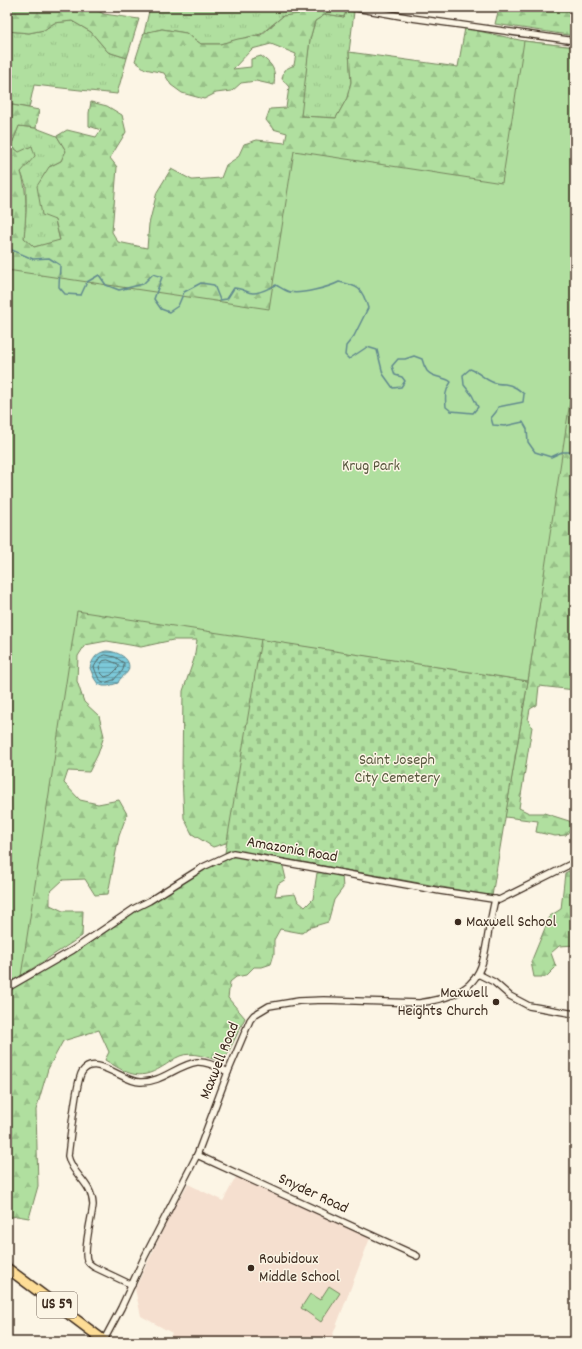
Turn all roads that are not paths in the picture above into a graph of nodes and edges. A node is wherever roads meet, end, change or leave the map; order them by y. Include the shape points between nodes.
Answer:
1 (350, 7) edge
2 (575, 41) edge
3 (575, 862) edge
4 (494, 899) junction
5 (478, 974) junction
6 (7, 988) edge
7 (575, 1014) edge
8 (228, 1072) junction
9 (197, 1155) junction
10 (417, 1256) dead end
11 (7, 1268) edge
12 (132, 1285) junction
13 (105, 1341) edge

1 - 2 street
3 - 4 street, Amazonia Road via 500,900
4 - 5 street
4 - 6 street, Amazonia Road via 233,853 203,867 135,908 73,950
5 - 7 street via 529,1006
5 - 8 street, Maxwell Road via 458,993 434,1001 419,1003 324,1000 269,1006 250,1020
8 - 9 street, Maxwell Road
8 - 12 street via 211,1064 198,1062 154,1081 126,1080 96,1065 82,1072 77,1089 68,1156 93,1198 87,1259 94,1267
9 - 10 street, Snyder Road
9 - 12 street, Maxwell Road
11 - 13 main road, US 59
12 - 13 street, Maxwell Road

